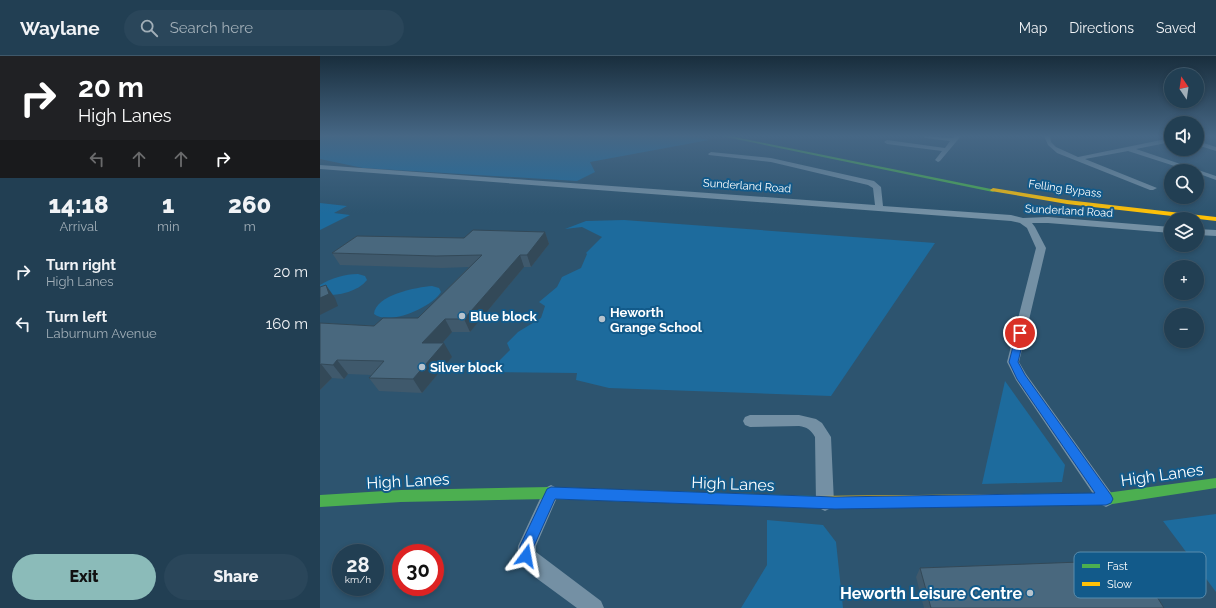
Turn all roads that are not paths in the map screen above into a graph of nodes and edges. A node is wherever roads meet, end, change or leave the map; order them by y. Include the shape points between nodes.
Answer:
1 (775, 162) edge
2 (851, 162) edge
3 (872, 162) edge
4 (1083, 162) edge
5 (320, 167) edge
6 (1204, 174) edge
7 (1216, 178) edge
8 (1153, 188) dead end
9 (879, 208) junction
10 (1216, 213) edge
11 (1216, 219) edge
12 (1023, 221) junction
13 (1164, 229) edge
14 (1204, 232) edge
15 (1216, 233) edge
16 (750, 421) dead end
17 (1216, 483) edge
18 (551, 493) junction
19 (1106, 499) junction
20 (320, 501) edge
21 (825, 503) junction
22 (594, 608) edge

1 - 9 street via 871,183 877,187
2 - 11 main road, Felling Bypass via 1068,202
3 - 10 main road, Felling Bypass via 972,181
4 - 8 street
5 - 9 street, Sunderland Road
6 - 7 street
9 - 12 street, Sunderland Road
12 - 13 street, Sunderland Road via 1048,220
12 - 19 street via 1031,227 1041,248 1013,362
14 - 15 street
16 - 21 street via 803,421 819,429 823,437
17 - 19 main road, High Lanes
18 - 20 main road, High Lanes via 409,495
18 - 21 main road, High Lanes
18 - 22 street via 527,546 526,556
19 - 21 main road, High Lanes

